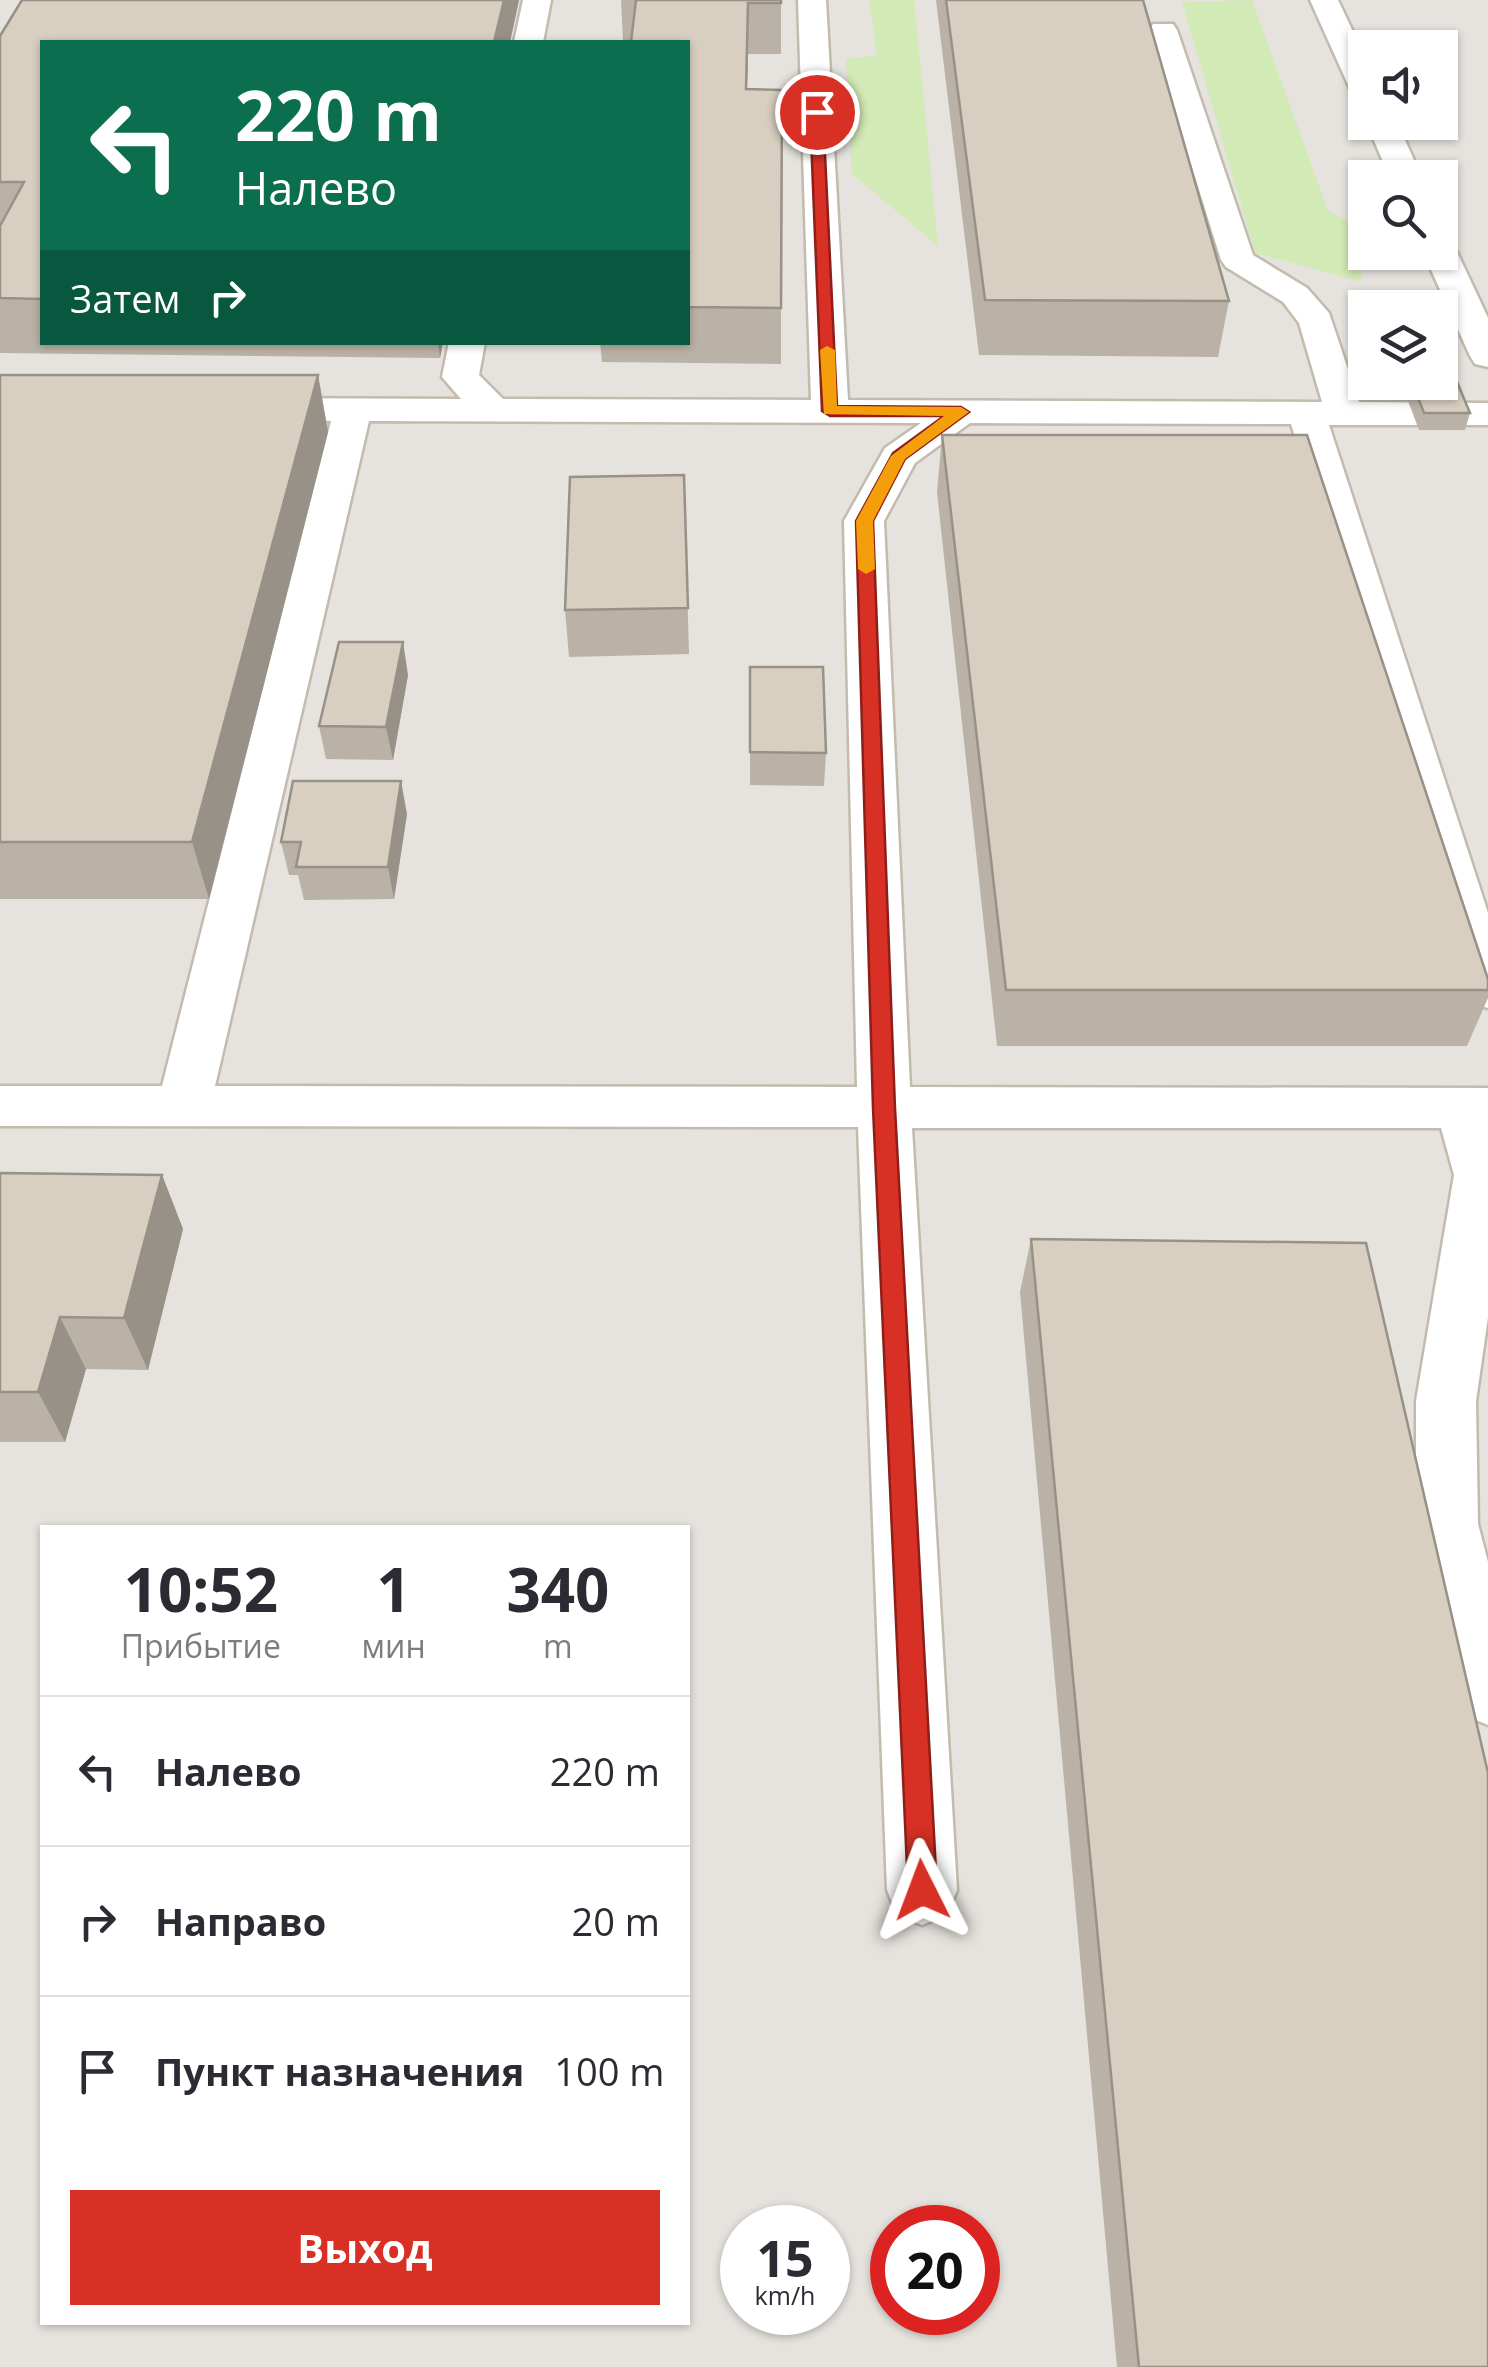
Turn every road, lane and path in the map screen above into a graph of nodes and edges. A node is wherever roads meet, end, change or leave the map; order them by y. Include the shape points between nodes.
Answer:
1 (538, 0) edge
2 (812, 0) edge
3 (1324, 0) edge
4 (1163, 30) dead end
5 (529, 40) edge
6 (1348, 52) edge
7 (1449, 270) edge
8 (466, 345) edge
9 (1486, 347) edge
10 (216, 408) edge
11 (353, 409) junction
12 (493, 410) junction
13 (830, 411) junction
14 (961, 412) junction
15 (1325, 413) junction
16 (1488, 414) edge
17 (1488, 990) edge
18 (0, 1106) edge
19 (184, 1106) junction
20 (884, 1108) junction
21 (1476, 1108) edge
22 (1488, 1694) edge
23 (922, 1890) dead end

1 - 5 lane
2 - 13 lane
3 - 6 lane
4 - 15 lane via 1238,260 1294,295 1316,321
7 - 9 lane
8 - 12 lane via 460,376
10 - 11 lane
11 - 12 lane
11 - 19 lane
12 - 13 lane
13 - 14 lane
14 - 15 lane
14 - 20 lane via 899,456 864,521
15 - 16 lane
15 - 17 lane
18 - 19 lane
19 - 20 lane
20 - 21 lane
20 - 23 lane
21 - 22 lane via 1481,1175 1446,1401 1447,1524

